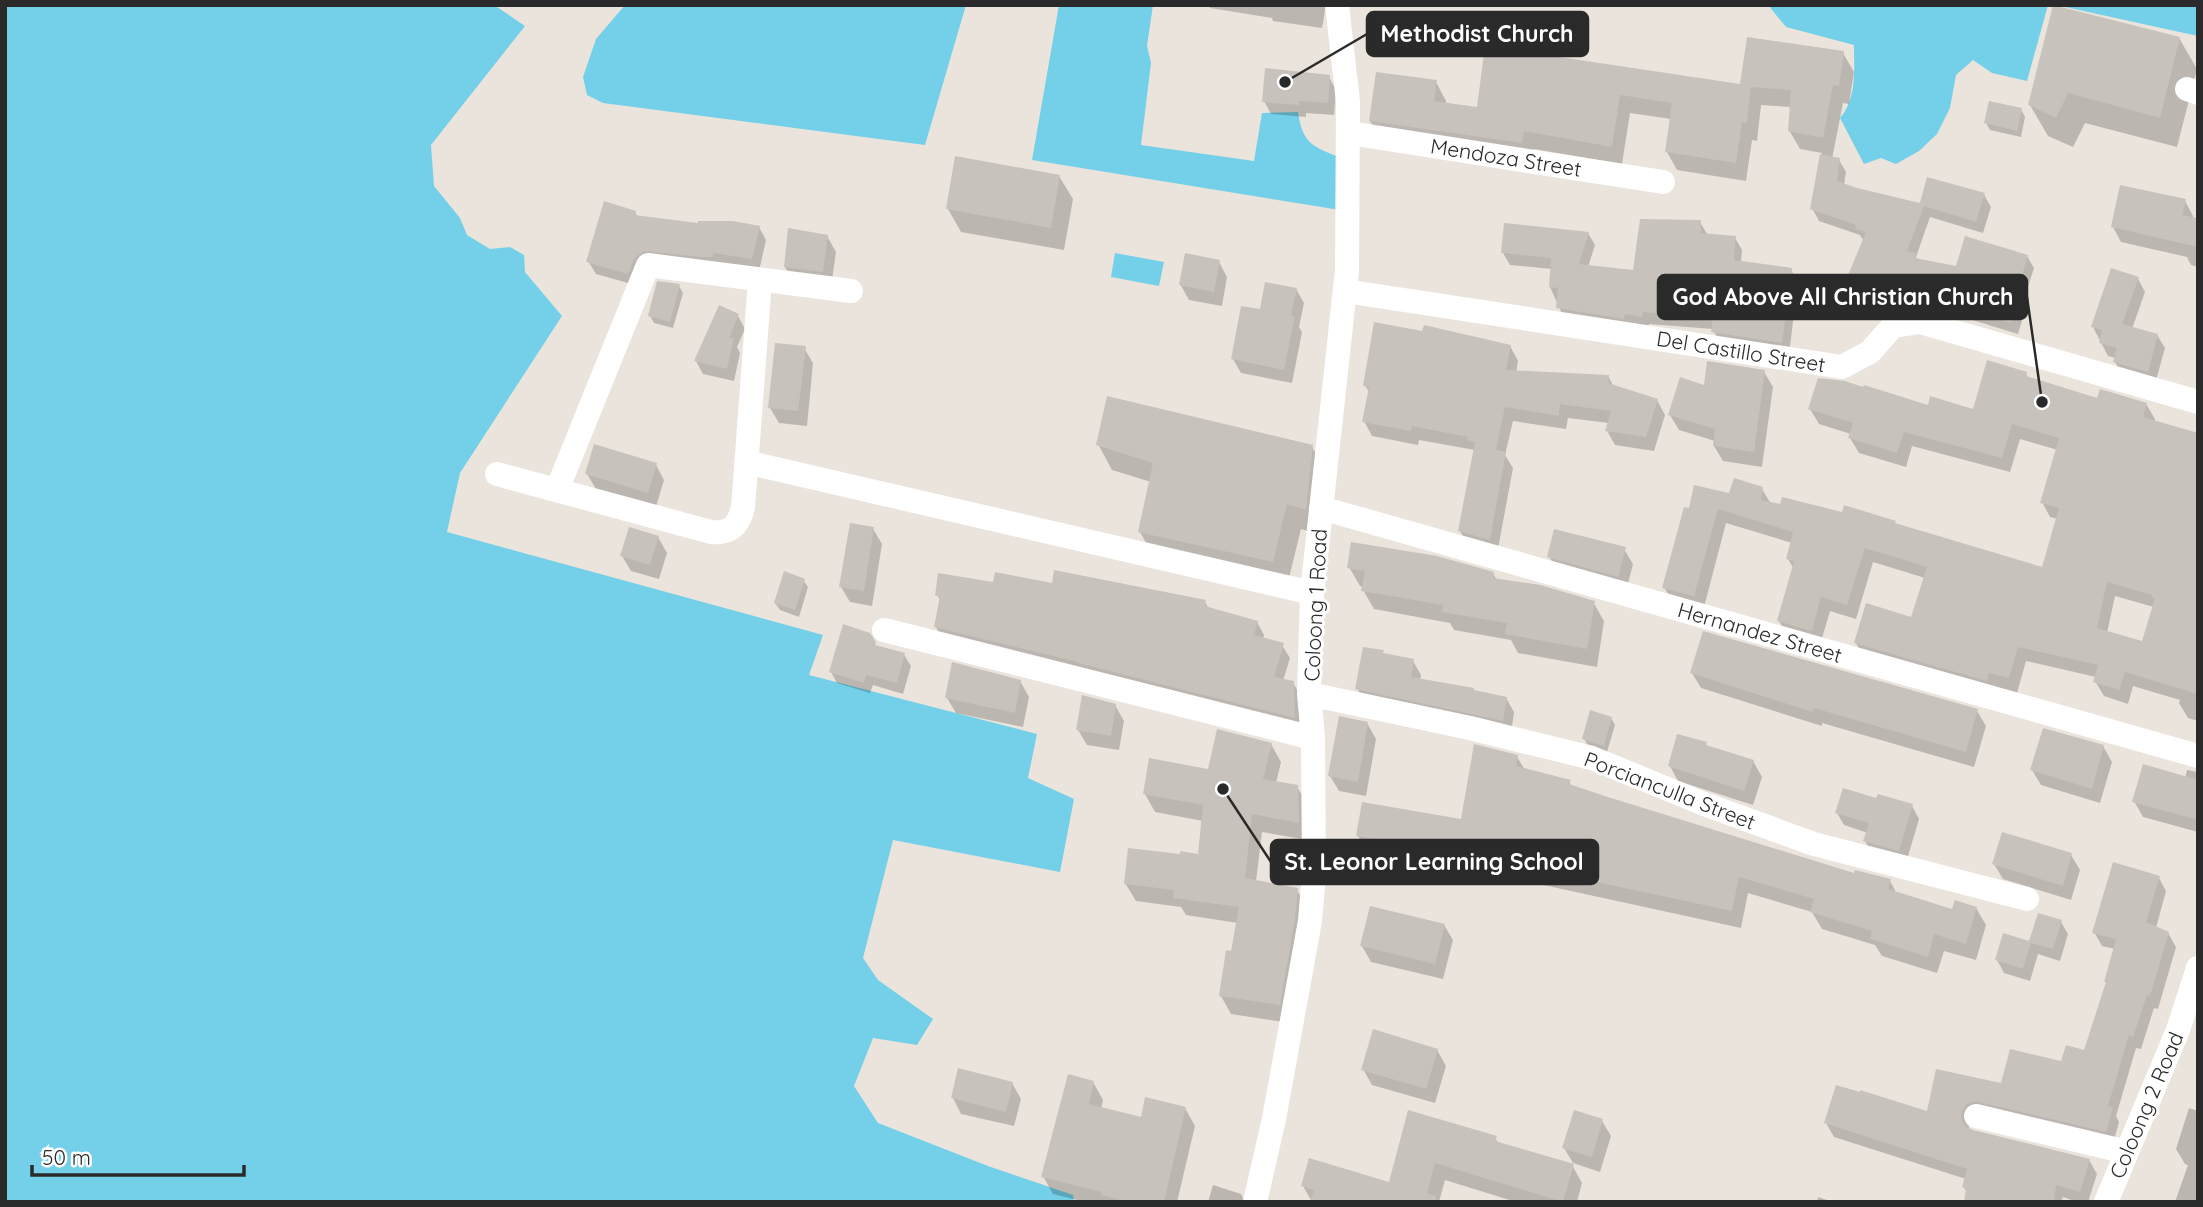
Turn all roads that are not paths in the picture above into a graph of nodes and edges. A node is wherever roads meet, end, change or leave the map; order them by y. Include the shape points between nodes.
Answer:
1 (1337, 5) edge
2 (1349, 133) junction
3 (1663, 182) dead end
4 (760, 280) junction
5 (850, 291) dead end
6 (1345, 291) junction
7 (2198, 402) edge
8 (747, 462) junction
9 (497, 474) dead end
10 (557, 490) junction
11 (1321, 509) junction
12 (1312, 593) junction
13 (884, 630) dead end
14 (1310, 694) junction
15 (1313, 738) junction
16 (2198, 756) edge
17 (2027, 899) dead end
18 (2198, 968) edge
19 (1976, 1116) dead end
20 (2127, 1152) junction
21 (1255, 1202) edge
22 (2106, 1202) edge

1 - 2 street, Coloong 1 Road
2 - 3 street, Mendoza Street
2 - 6 street, Coloong 1 Road
4 - 5 street
4 - 8 street
4 - 10 street via 649,265
6 - 7 street, Del Castillo Street via 1842,367 1870,352 1893,326 1920,321
6 - 11 street, Coloong 1 Road
8 - 10 street via 740,520 722,533
8 - 12 street
9 - 10 street
11 - 12 street, Coloong 1 Road
11 - 16 street, Hernandez Street
12 - 14 street, Coloong 1 Road
13 - 15 street
14 - 15 street, Coloong 1 Road
14 - 17 street, Porcianculla Street via 1592,758 1814,844
15 - 21 street, Coloong 1 Road via 1310,921
18 - 20 street, Coloong 2 Road via 2178,1030
19 - 20 street
20 - 22 street, Coloong 2 Road

